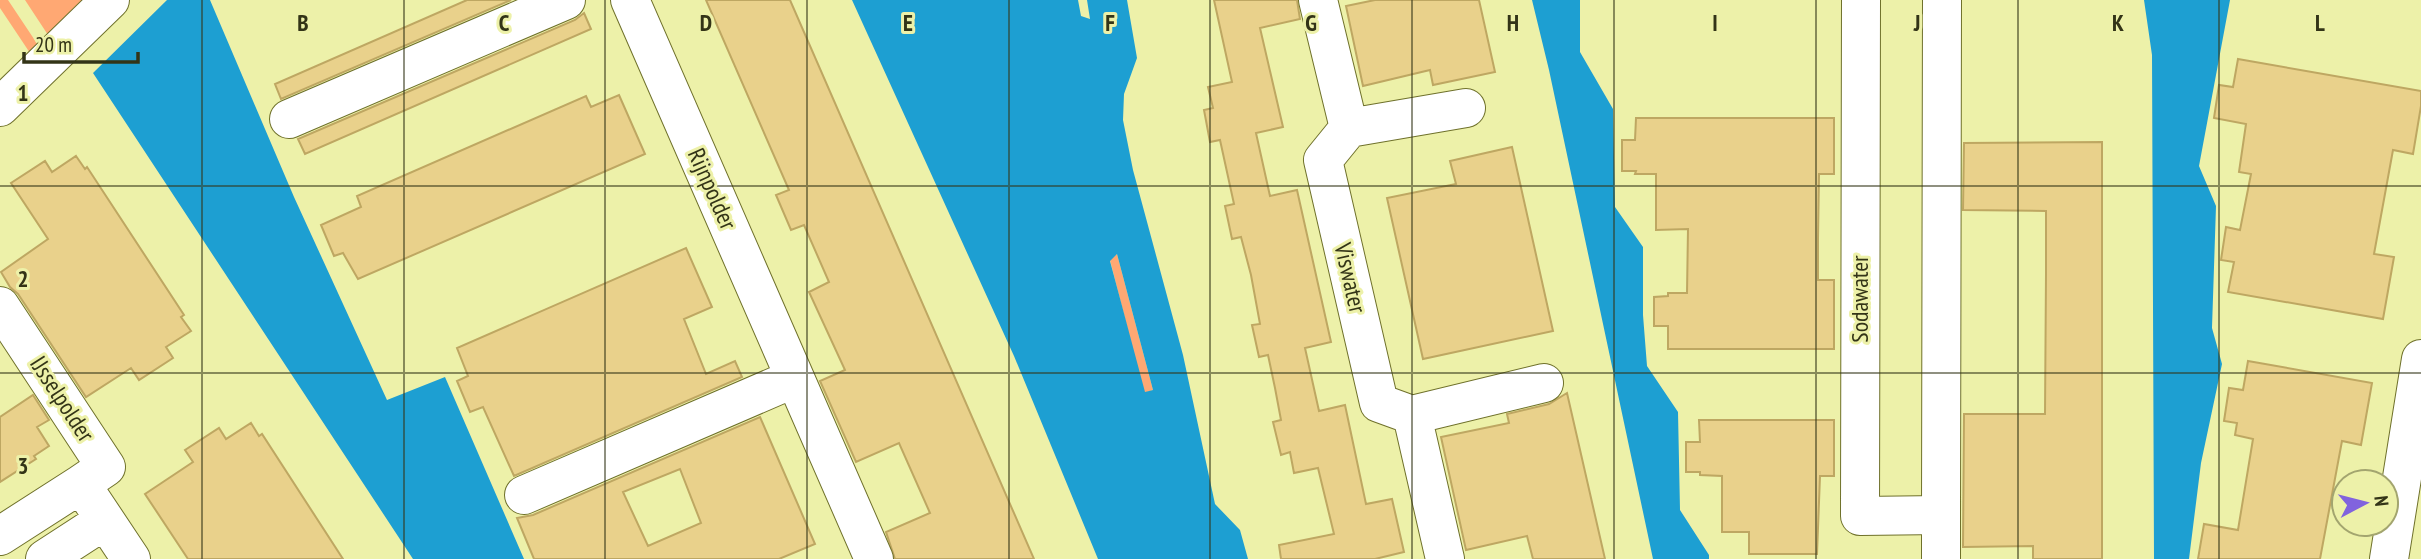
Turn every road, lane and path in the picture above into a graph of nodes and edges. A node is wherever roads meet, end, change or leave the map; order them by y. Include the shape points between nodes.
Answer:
1 (110, 0) edge
2 (566, 0) edge
3 (629, 0) edge
4 (1318, 0) edge
5 (1861, 0) edge
6 (1942, 0) edge
7 (0, 107) edge
8 (1466, 108) dead end
9 (289, 119) dead end
10 (1349, 128) junction
11 (0, 306) edge
12 (2421, 359) edge
13 (795, 378) junction
14 (1544, 383) dead end
15 (1412, 415) junction
16 (81, 484) junction
17 (524, 495) dead end
18 (1941, 515) junction
19 (105, 520) junction
20 (0, 536) edge
21 (45, 559) edge
22 (131, 559) edge
23 (874, 559) edge
24 (1445, 559) edge
25 (1941, 559) edge
26 (2389, 559) edge

1 - 7 street
2 - 9 street
3 - 13 street, Rijnpolder
4 - 10 street
5 - 18 street, Sodawater via 1860,516
6 - 18 street
8 - 10 street
10 - 15 street, Viswater via 1322,160 1379,403
11 - 16 street, IJsselpolder via 106,467
12 - 26 street
13 - 17 street
13 - 23 street, Rijnpolder
14 - 15 street
15 - 24 street
16 - 19 street
16 - 20 street, IJsselpolder
18 - 25 street
19 - 21 street
19 - 22 street

